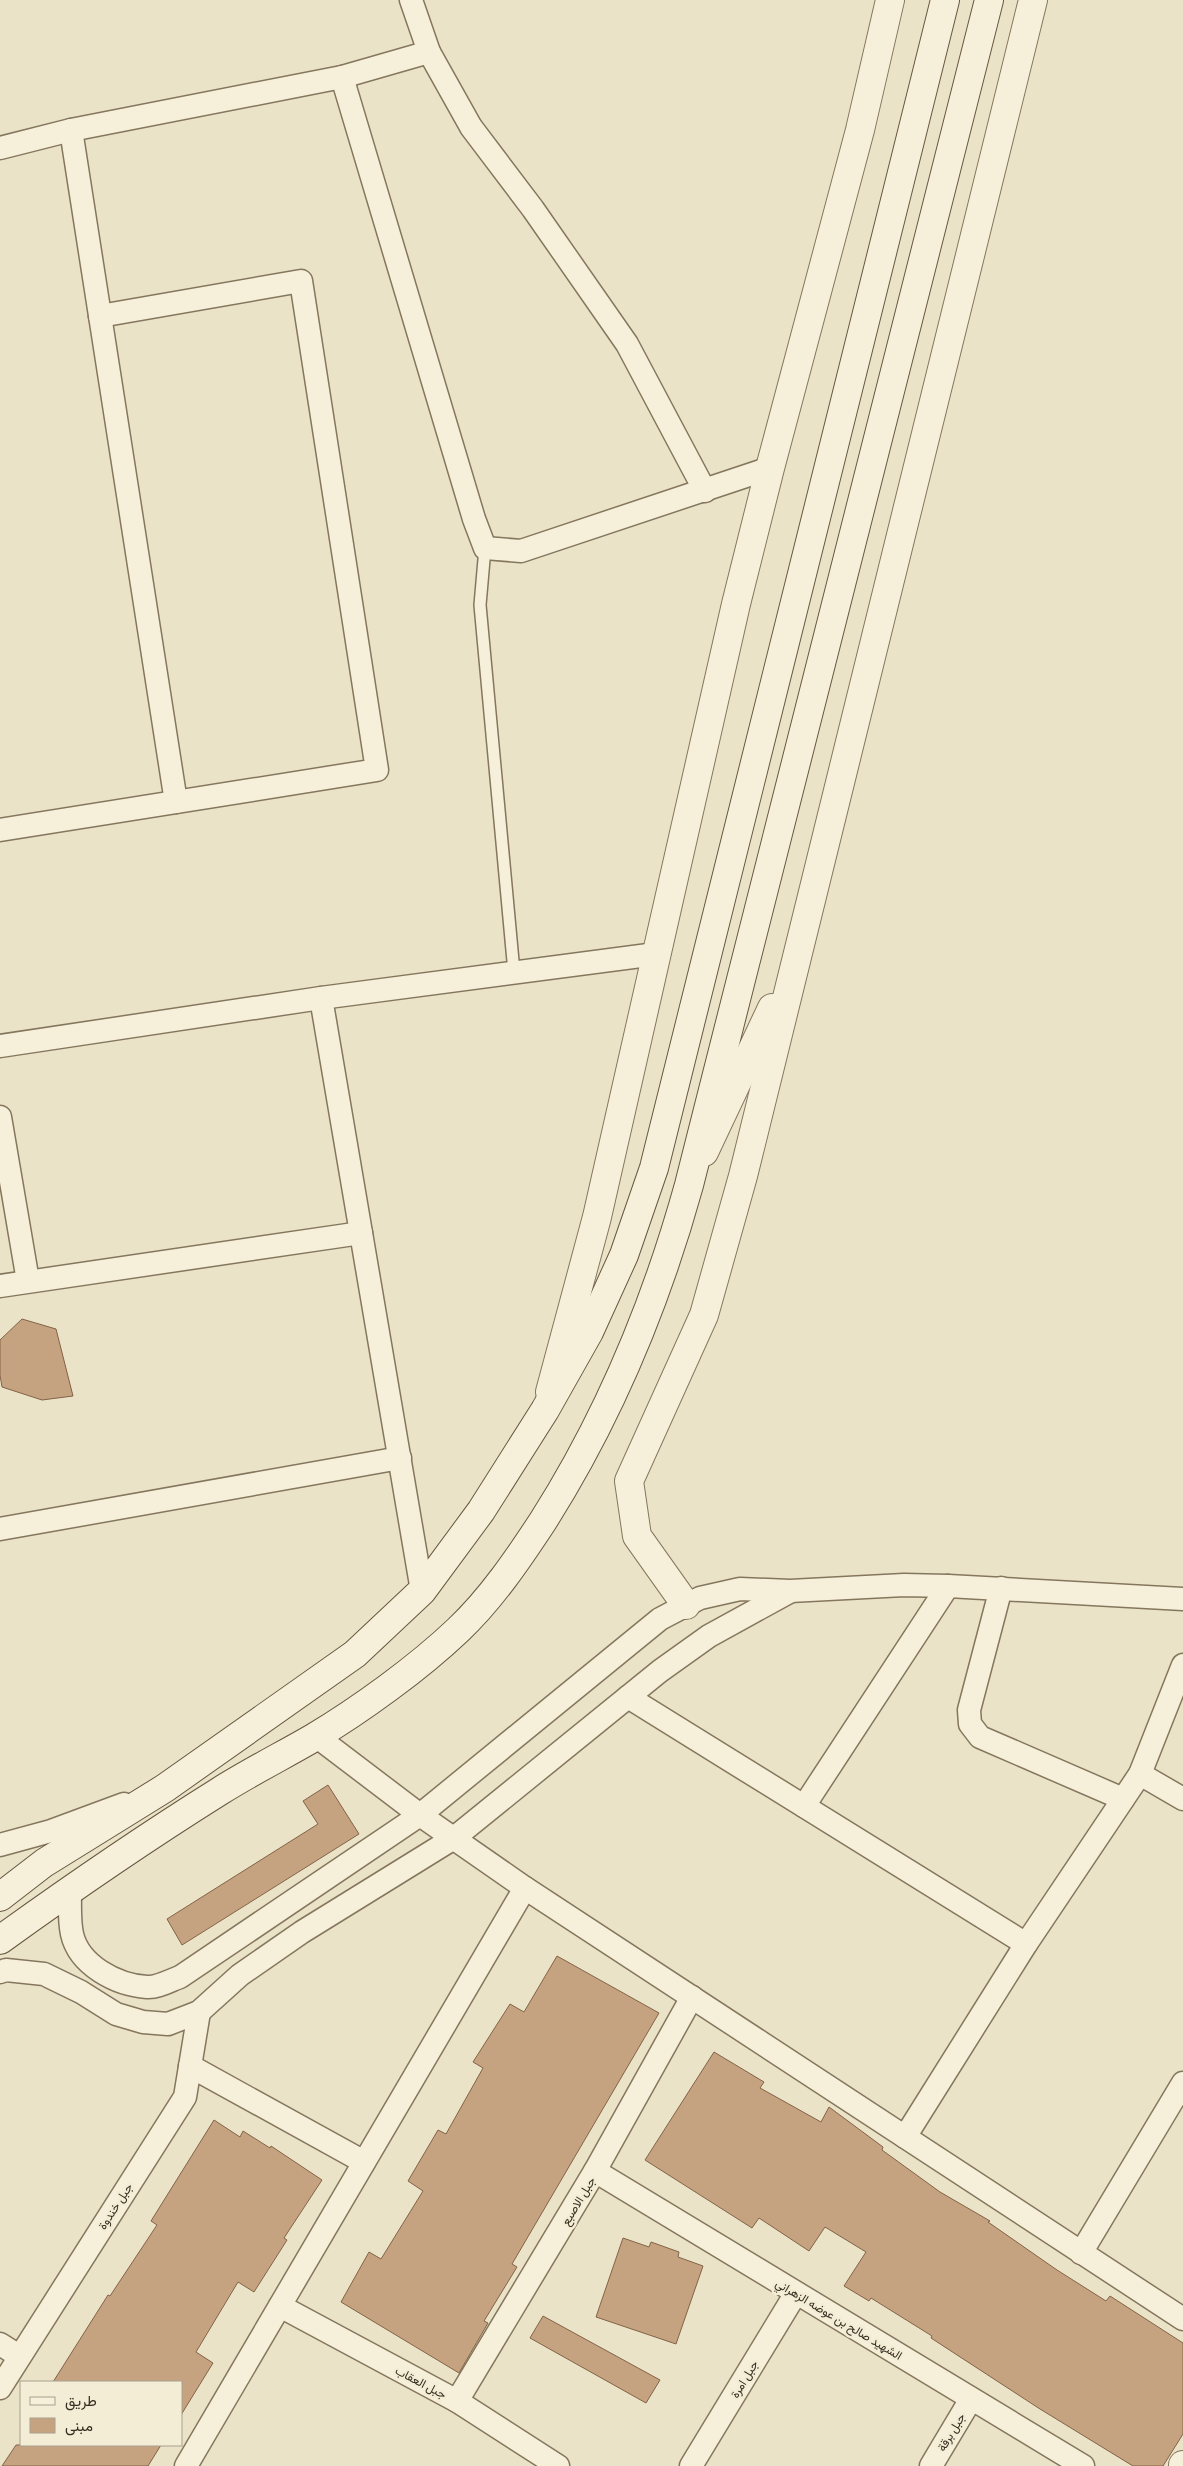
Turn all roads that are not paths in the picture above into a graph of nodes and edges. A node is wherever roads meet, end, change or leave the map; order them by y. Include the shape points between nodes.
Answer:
1 (411, 0) edge
2 (890, 0) edge
3 (945, 0) edge
4 (989, 0) edge
5 (1034, 0) edge
6 (429, 52) junction
7 (342, 77) junction
8 (71, 130) junction
9 (0, 148) edge
10 (100, 316) junction
11 (770, 468) junction
12 (704, 491) junction
13 (485, 548) junction
14 (176, 802) junction
15 (0, 830) edge
16 (797, 953) junction
17 (656, 954) junction
18 (514, 972) junction
19 (321, 998) junction
20 (0, 1046) edge
21 (0, 1117) edge
22 (689, 1186) junction
23 (361, 1233) junction
24 (28, 1281) junction
25 (0, 1286) edge
26 (545, 1410) junction
27 (400, 1458) junction
28 (0, 1529) edge
29 (948, 1586) junction
30 (1001, 1588) junction
31 (422, 1591) junction
32 (790, 1592) junction
33 (1183, 1599) edge
34 (686, 1605) junction
35 (1183, 1665) edge
36 (628, 1696) junction
37 (316, 1736) junction
38 (1140, 1774) junction
39 (165, 1788) junction
40 (1123, 1799) junction
41 (1183, 1799) edge
42 (804, 1806) junction
43 (420, 1814) junction
44 (454, 1838) junction
45 (0, 1845) edge
46 (525, 1888) junction
47 (70, 1891) junction
48 (0, 1897) edge
49 (0, 1940) edge
50 (1026, 1944) junction
51 (0, 1972) edge
52 (692, 1997) junction
53 (199, 2012) junction
54 (190, 2066) junction
55 (1183, 2083) edge
56 (905, 2136) junction
57 (364, 2162) junction
58 (596, 2171) junction
59 (1081, 2253) junction
60 (796, 2293) junction
61 (280, 2306) junction
62 (1183, 2319) edge
63 (0, 2344) edge
64 (19, 2356) junction
65 (0, 2388) edge
66 (972, 2399) junction
67 (457, 2401) junction
68 (192, 2464) edge
69 (558, 2466) edge
70 (692, 2466) edge
71 (931, 2466) edge
72 (1083, 2466) edge

1 - 6 street
2 - 11 main road via 857,140
3 - 26 main road via 654,1168 624,1255 605,1298
4 - 22 main road
5 - 16 main road
6 - 7 street
6 - 12 street via 471,127 627,344
7 - 8 street
7 - 13 street
8 - 9 street
8 - 10 street
10 - 14 street
10 - 14 street via 301,282 376,760 377,770
11 - 12 street
11 - 17 main road
12 - 13 street via 521,551
13 - 18 lane via 480,605
14 - 15 street
16 - 22 main road
16 - 34 main road via 743,1176 704,1315 629,1481 637,1536
17 - 18 street
17 - 26 main road via 597,1217
18 - 19 street
19 - 20 street
19 - 23 street
21 - 24 street
22 - 37 main road via 650,1310 614,1394 571,1478 517,1561 459,1629 407,1673
23 - 24 street
23 - 27 street
24 - 25 street
26 - 31 main road via 481,1512
27 - 28 street
27 - 31 street
29 - 30 street
29 - 32 street via 904,1585
29 - 42 street
30 - 33 street
30 - 40 street via 969,1710 970,1724 980,1737
31 - 39 main road via 355,1654
32 - 34 street via 740,1589 700,1598
32 - 36 street via 709,1636
34 - 43 street via 660,1619 619,1651
35 - 38 street
36 - 42 street
36 - 44 street
37 - 43 street
37 - 47 main road via 222,1790
38 - 40 street
38 - 41 street
39 - 45 street via 51,1832
39 - 48 main road via 44,1863
40 - 50 street
42 - 50 street
43 - 44 street
43 - 47 street via 180,1977 148,1987 98,1971 81,1953 72,1935
44 - 46 street
44 - 53 street via 302,1932 240,1975
46 - 52 street
46 - 57 street
47 - 49 main road
50 - 56 street
51 - 53 street via 44,1974 116,2014 143,2022 168,2024
52 - 56 street
52 - 58 street, جبل الاصبع
53 - 54 street, جبل خندوة
54 - 57 street
54 - 64 street, جبل خندوة via 185,2098
55 - 59 street
56 - 59 street
57 - 61 street
58 - 60 street, الشهيد صالح بن عوضه الزهراني
58 - 67 street, جبل الاصبع
59 - 62 street
60 - 66 street, الشهيد صالح بن عوضه الزهراني
60 - 70 street, جبل امرة
61 - 67 street, جبل العقاب
61 - 68 street
63 - 64 street
64 - 65 street, جبل خندوة
66 - 71 street, جبل برقة
66 - 72 street, الشهيد صالح بن عوضه الزهراني
67 - 69 street, جبل العقاب

